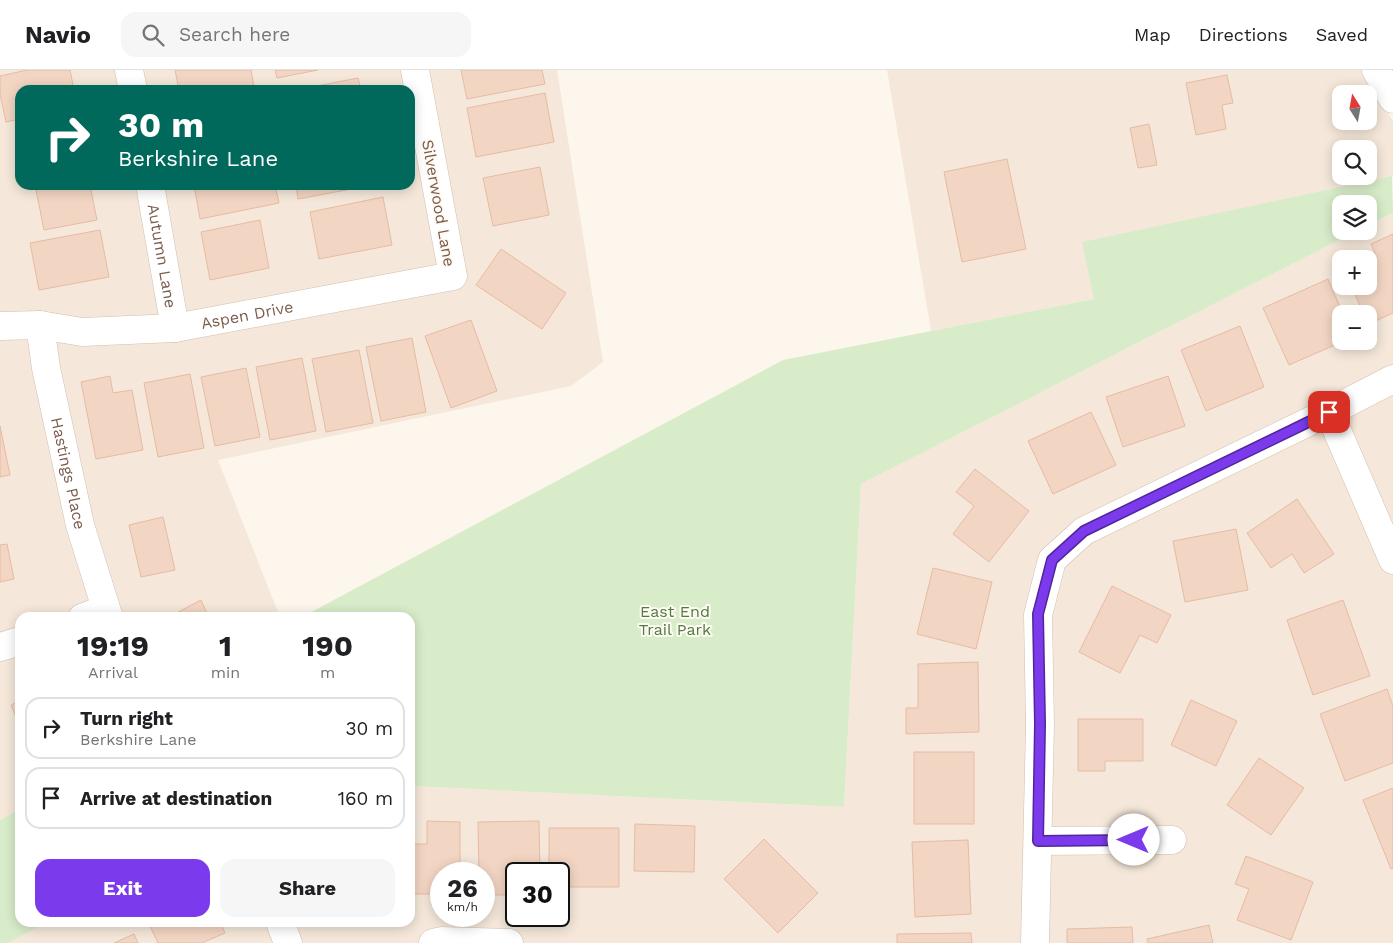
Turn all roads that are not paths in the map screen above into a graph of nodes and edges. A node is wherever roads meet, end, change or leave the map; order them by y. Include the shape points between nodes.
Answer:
1 (129, 70) edge
2 (415, 70) edge
3 (1376, 70) edge
4 (132, 85) edge
5 (1393, 99) edge
6 (151, 190) edge
7 (453, 276) joint
8 (40, 325) junction
9 (0, 326) edge
10 (175, 328) junction
11 (1393, 378) edge
12 (1329, 412) junction
13 (1393, 560) edge
14 (98, 612) edge
15 (15, 642) edge
16 (0, 647) edge
17 (1172, 840) dead end
18 (1038, 841) junction
19 (282, 927) edge
20 (288, 943) edge
21 (432, 943) edge
22 (509, 943) edge
23 (1035, 943) edge

1 - 4 street
2 - 7 street, Silverwood Lane
3 - 5 street
6 - 10 street, Autumn Lane
7 - 10 street, Aspen Drive
8 - 9 street, Aspen Drive
8 - 10 street, Aspen Drive via 82,332
8 - 14 street, Hastings Place via 46,368
11 - 12 street
12 - 13 street
12 - 18 street via 1084,531 1052,560 1038,614
15 - 16 street
17 - 18 street
18 - 23 street
19 - 20 street
21 - 22 street

